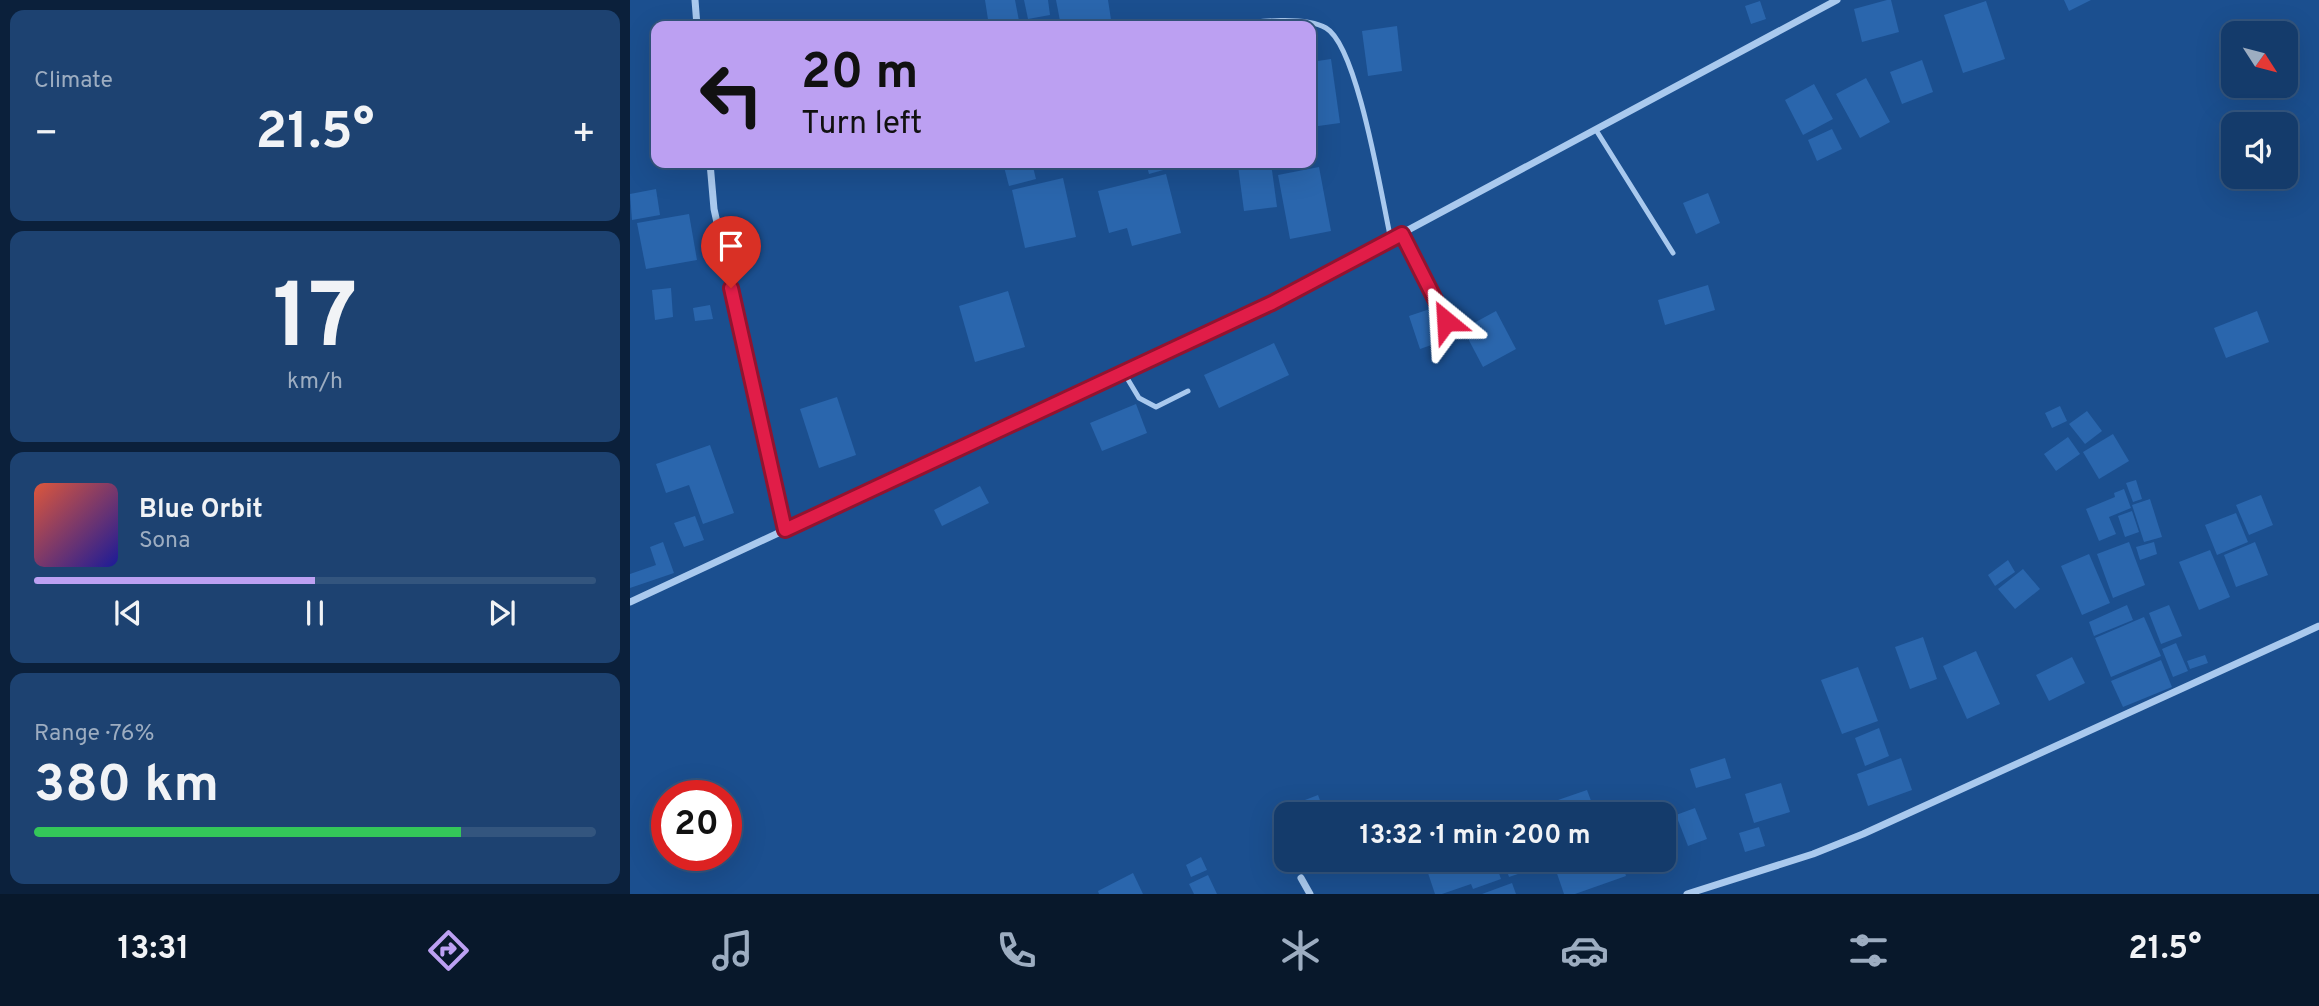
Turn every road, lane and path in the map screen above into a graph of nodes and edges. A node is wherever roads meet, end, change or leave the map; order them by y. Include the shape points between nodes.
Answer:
1 (695, 0) edge
2 (1837, 0) edge
3 (697, 21) edge
4 (1260, 21) edge
5 (1291, 21) edge
6 (1316, 25) edge
7 (1596, 130) junction
8 (710, 168) edge
9 (1402, 234) junction
10 (1391, 240) junction
11 (1673, 253) dead end
12 (1446, 321) dead end
13 (1124, 373) junction
14 (1188, 391) dead end
15 (785, 530) junction
16 (630, 602) edge
17 (2319, 626) edge
18 (1301, 878) dead end
19 (1310, 894) edge
20 (1687, 894) edge

1 - 3 street
2 - 7 street
4 - 5 lane
6 - 10 lane via 1327,28 1342,47 1357,86
7 - 9 street
7 - 11 lane
8 - 15 street via 714,209
9 - 10 street
9 - 12 lane
10 - 13 street
13 - 14 lane via 1139,398 1156,407
13 - 15 street
15 - 16 street
17 - 20 street via 1863,834
18 - 19 street

